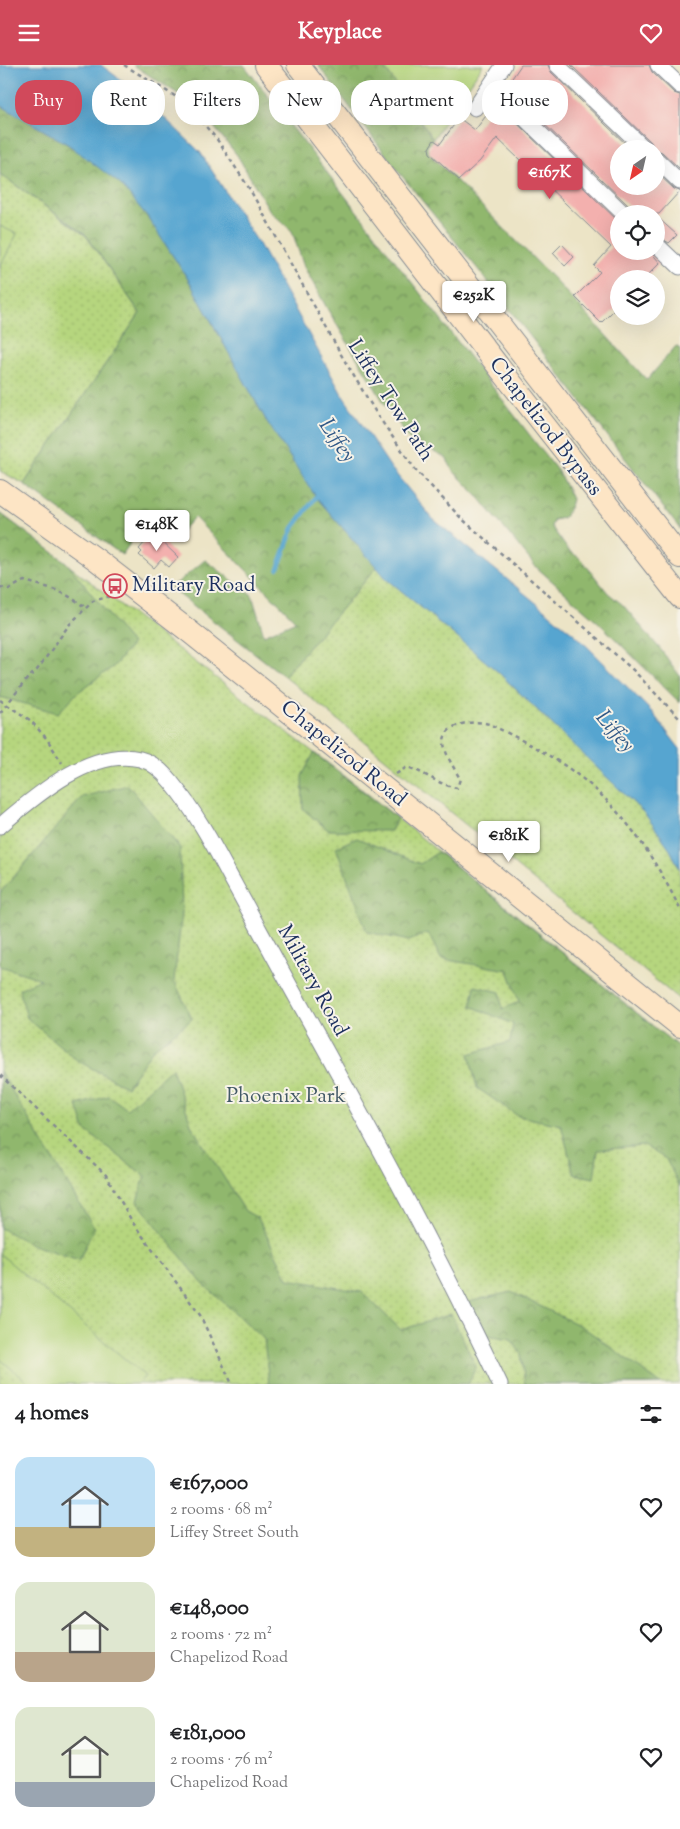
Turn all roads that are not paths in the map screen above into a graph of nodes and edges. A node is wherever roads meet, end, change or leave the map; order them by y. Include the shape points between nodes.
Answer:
1 (266, 65) edge
2 (298, 65) edge
3 (504, 65) edge
4 (557, 65) edge
5 (658, 65) edge
6 (494, 80) edge
7 (680, 86) edge
8 (482, 98) edge
9 (475, 108) dead end
10 (531, 125) edge
11 (636, 140) edge
12 (665, 168) edge
13 (680, 182) edge
14 (615, 205) edge
15 (665, 253) edge
16 (680, 267) edge
17 (0, 491) edge
18 (680, 557) edge
19 (680, 597) edge
20 (0, 826) edge
21 (680, 1026) edge
22 (500, 1384) edge

1 - 19 main road, Chapelizod Bypass
2 - 18 main road, Chapelizod Bypass
3 - 6 street
4 - 11 street
5 - 7 street
8 - 9 street
10 - 14 street
12 - 13 street
15 - 16 street
17 - 21 main road, Chapelizod Road via 136,590
20 - 22 street, Military Road via 33,799 99,761 124,757 141,759 158,767 210,839 359,1109

